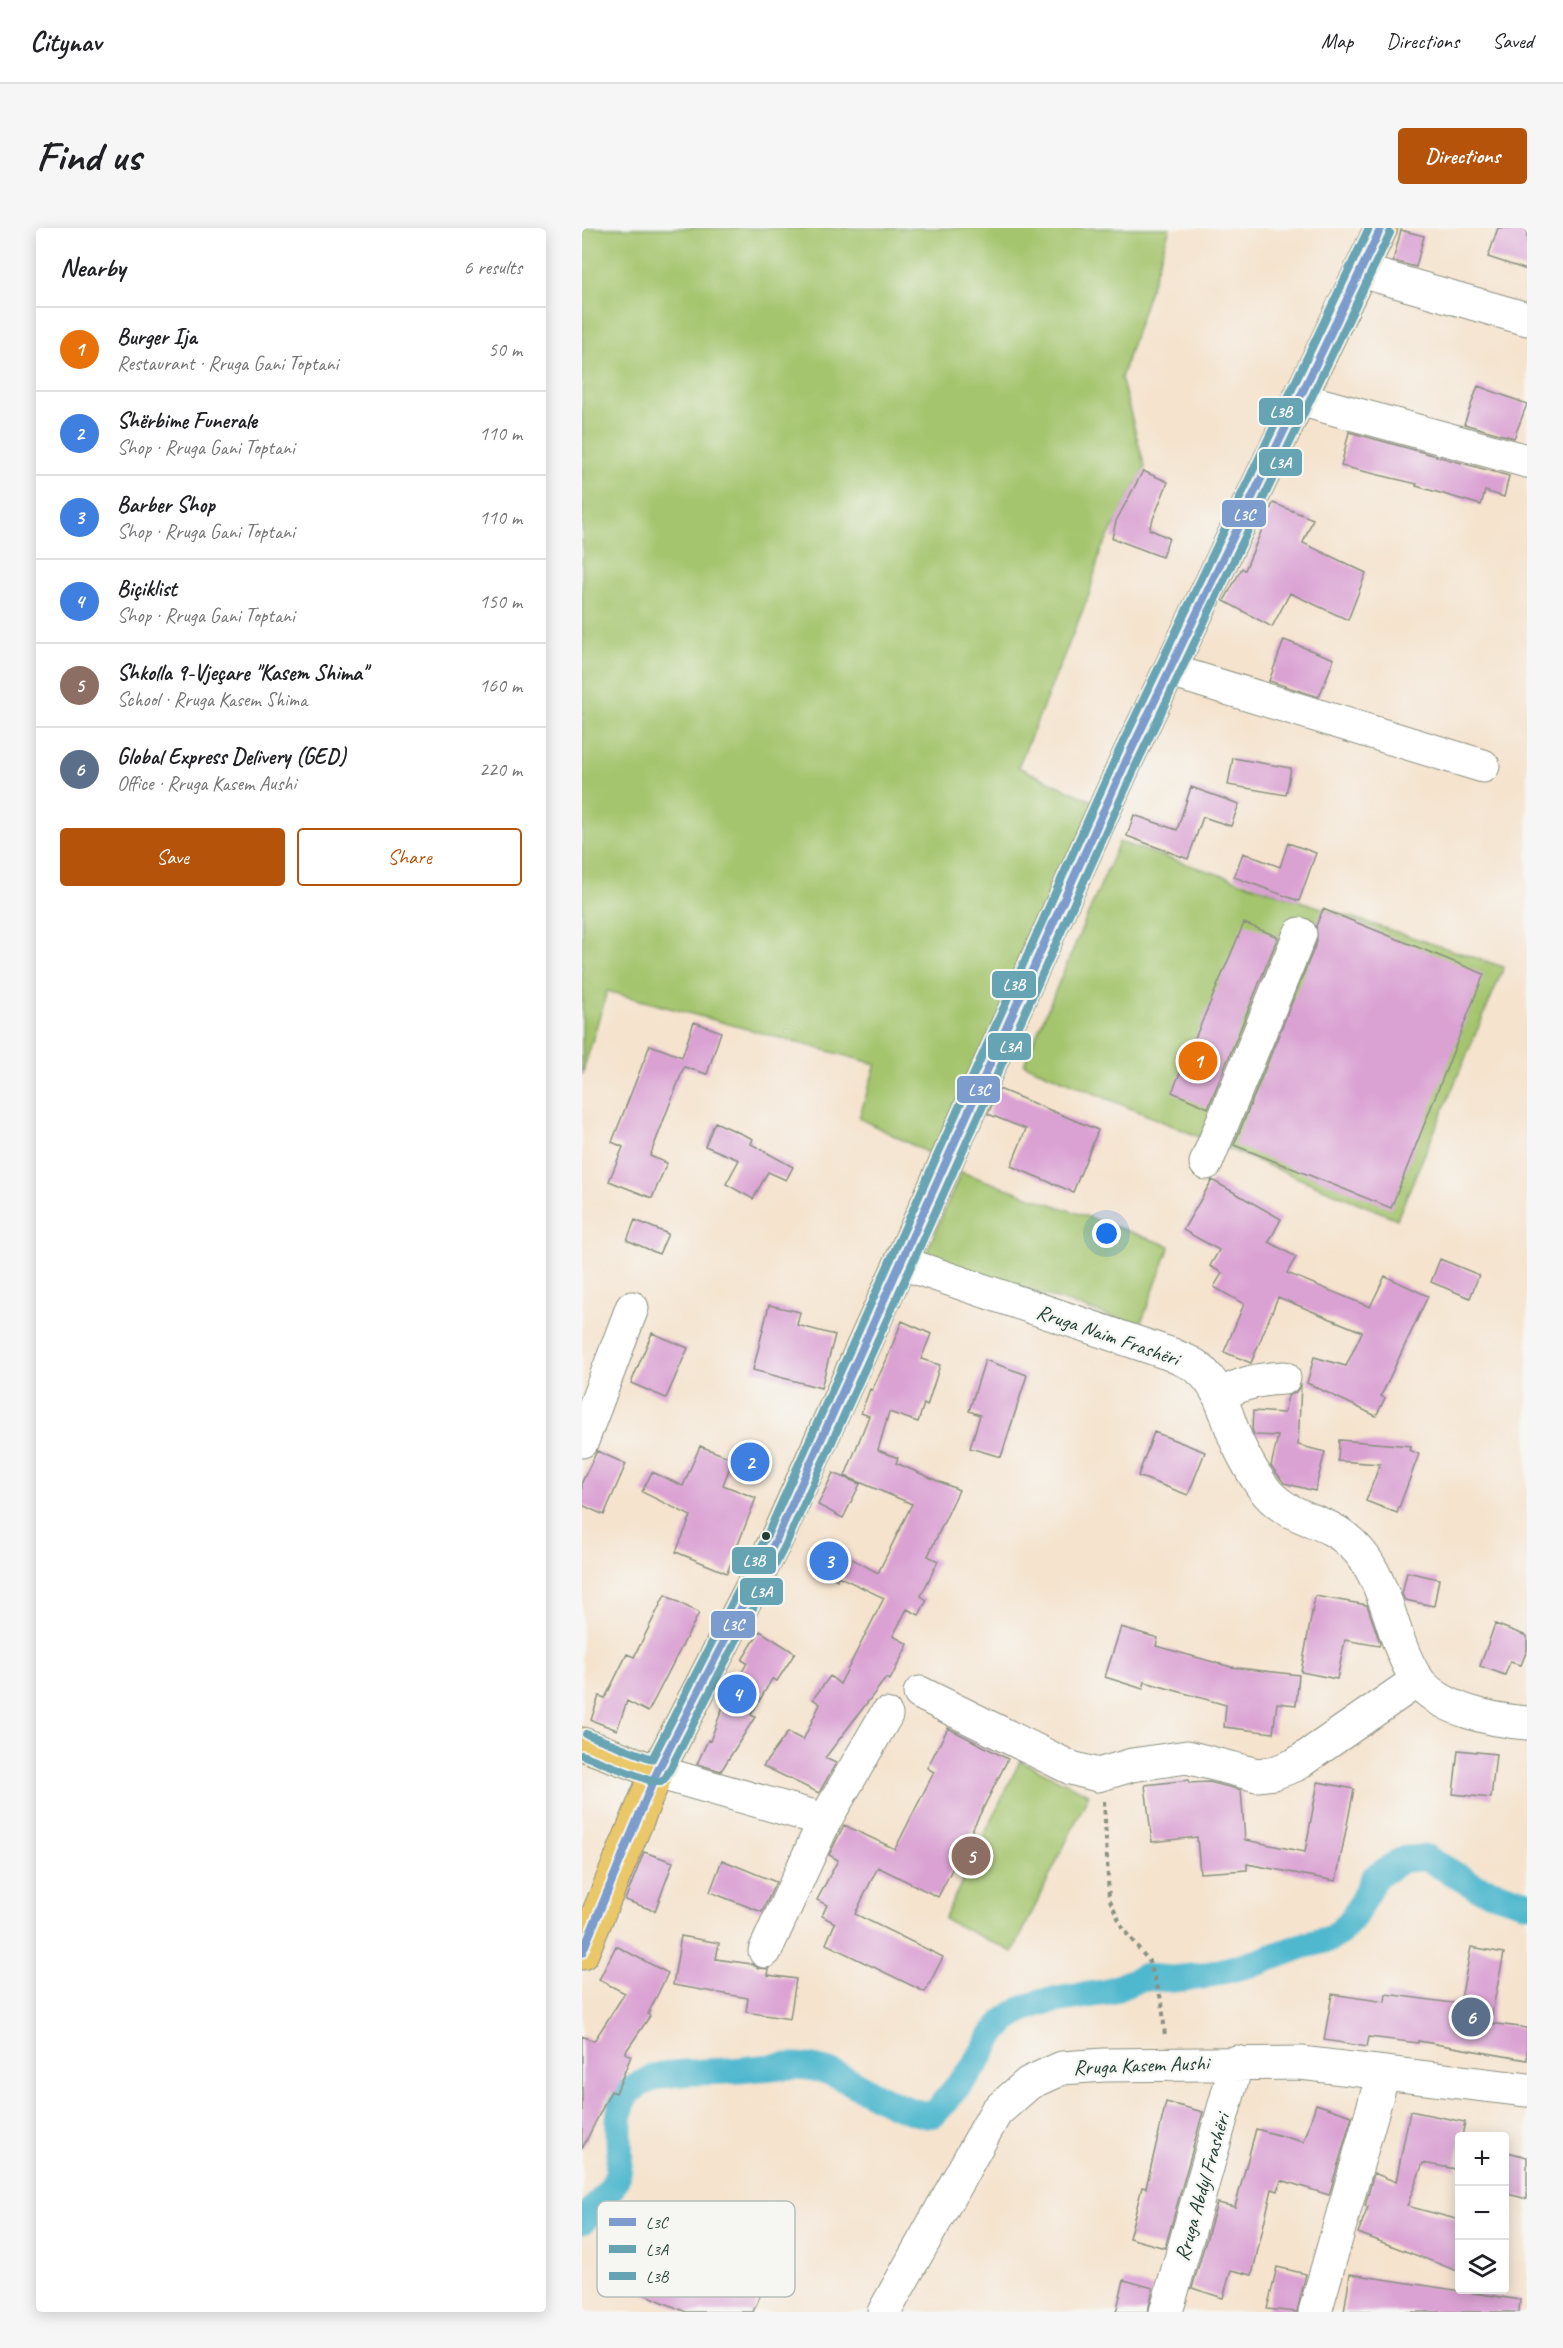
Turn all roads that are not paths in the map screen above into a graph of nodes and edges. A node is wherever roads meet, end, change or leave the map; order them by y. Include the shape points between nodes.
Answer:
1 (1381, 228) edge
2 (1360, 271) junction
3 (1527, 319) edge
4 (1299, 399) junction
5 (1527, 461) edge
6 (1171, 671) junction
7 (1483, 766) dead end
8 (1299, 934) dead end
9 (1206, 1163) dead end
10 (902, 1263) junction
11 (632, 1308) dead end
12 (1284, 1378) dead end
13 (1220, 1396) junction
14 (582, 1441) edge
15 (1418, 1680) junction
16 (920, 1693) dead end
17 (886, 1715) dead end
18 (1527, 1723) edge
19 (582, 1744) edge
20 (657, 1772) junction
21 (825, 1820) junction
22 (765, 1951) dead end
23 (582, 1953) edge
24 (1237, 2062) junction
25 (1383, 2074) junction
26 (1527, 2090) edge
27 (884, 2312) edge
28 (1166, 2312) edge
29 (1315, 2312) edge

1 - 2 main road
2 - 3 street
2 - 4 main road
4 - 5 street
4 - 6 main road
6 - 7 street
6 - 10 main road via 1127,759
8 - 9 street
10 - 13 street, Rruga Naim Frashëri via 1173,1355 1197,1367
10 - 20 main road via 776,1540
11 - 14 street
12 - 13 street via 1248,1383
13 - 15 street, Rruga Naim Frashëri via 1238,1443 1263,1487 1281,1506 1300,1518 1329,1526 1371,1565 1400,1646
15 - 16 street via 1295,1764 1257,1775 1187,1757 1132,1765 1098,1775 1071,1768
15 - 18 street, Rruga Naim Frashëri via 1457,1708 1479,1716
17 - 21 street
19 - 20 main road
20 - 21 street
20 - 23 main road
21 - 22 street
24 - 25 street, Rruga Kasem Aushi via 1301,2063
24 - 27 street, Rruga Kasem Aushi via 1062,2068 1029,2083 996,2112
24 - 28 street, Rruga Abdyl Frashëri
25 - 26 street, Rruga Kasem Aushi
25 - 29 street

